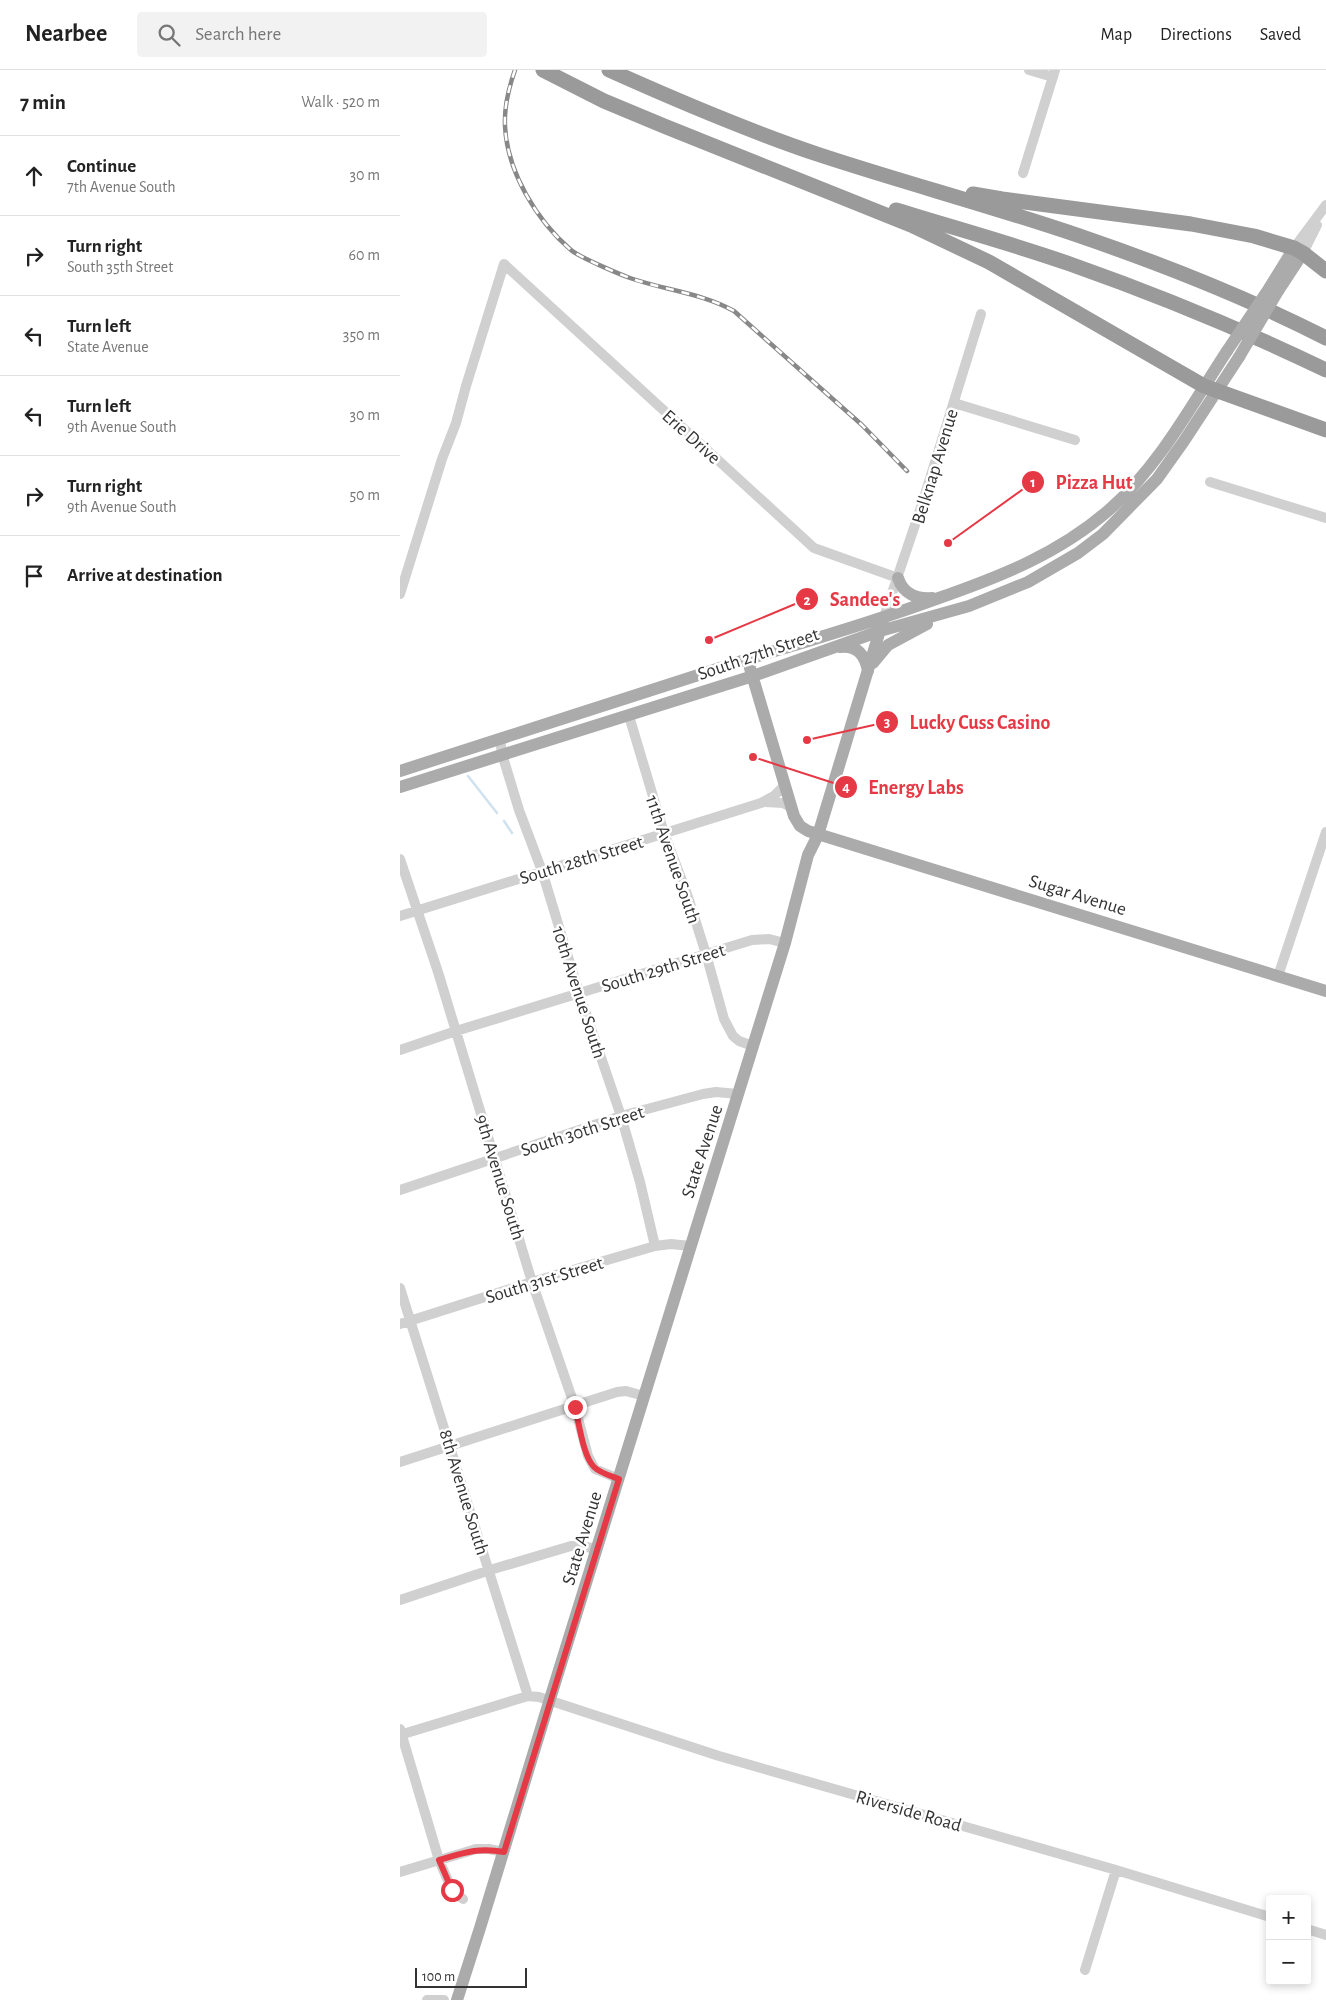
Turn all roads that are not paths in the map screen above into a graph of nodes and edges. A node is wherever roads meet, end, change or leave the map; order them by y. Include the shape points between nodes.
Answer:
1 (543, 70) edge
2 (609, 70) edge
3 (1029, 70) edge
4 (1054, 74) edge
5 (820, 155) junction
6 (774, 170) junction
7 (1023, 173) dead end
8 (1326, 206) edge
9 (1299, 251) junction
10 (1326, 271) edge
11 (1274, 289) junction
12 (981, 314) dead end
13 (1326, 338) edge
14 (1326, 370) edge
15 (1210, 389) junction
16 (954, 402) junction
17 (1326, 430) edge
18 (1075, 440) dead end
19 (1210, 482) dead end
20 (1326, 518) edge
21 (898, 578) junction
22 (400, 594) edge
23 (942, 597) junction
24 (952, 611) junction
25 (884, 617) junction
26 (880, 631) junction
27 (834, 647) junction
28 (748, 659) junction
29 (868, 671) junction
30 (753, 676) junction
31 (629, 716) junction
32 (500, 739) junction
33 (502, 754) junction
34 (400, 771) edge
35 (785, 786) junction
36 (400, 787) edge
37 (761, 803) junction
38 (791, 807) junction
39 (1326, 832) edge
40 (664, 833) junction
41 (818, 835) junction
42 (400, 859) edge
43 (542, 871) junction
44 (416, 911) junction
45 (400, 916) edge
46 (785, 944) junction
47 (706, 954) junction
48 (1278, 976) junction
49 (1326, 991) edge
50 (579, 993) junction
51 (456, 1030) junction
52 (753, 1046) junction
53 (400, 1050) edge
54 (738, 1094) junction
55 (621, 1116) junction
56 (496, 1158) junction
57 (400, 1190) edge
58 (655, 1246) junction
59 (690, 1246) junction
60 (532, 1282) junction
61 (400, 1288) edge
62 (411, 1320) junction
63 (400, 1324) edge
64 (644, 1396) junction
65 (575, 1407) junction
66 (451, 1447) junction
67 (400, 1462) edge
68 (619, 1479) junction
69 (597, 1549) junction
70 (490, 1570) junction
71 (400, 1600) edge
72 (528, 1696) junction
73 (550, 1699) junction
74 (401, 1732) edge
75 (504, 1852) junction
76 (439, 1860) junction
77 (1116, 1870) junction
78 (400, 1872) edge
79 (463, 1900) dead end
80 (1266, 1916) edge
81 (1311, 1930) edge
82 (1326, 1935) edge
83 (1084, 1970) dead end
84 (427, 2000) edge
85 (444, 2000) edge
86 (457, 2000) edge

1 - 6 highway via 604,101
2 - 5 highway
3 - 4 street
4 - 7 street
5 - 9 highway via 969,193 1191,224 1254,236
5 - 13 highway via 1078,235 1280,314
6 - 14 highway via 1068,263 1165,299
6 - 15 highway via 911,225 989,262
8 - 9 street
9 - 10 highway
9 - 11 main road
11 - 15 main road, bridge via 1227,351
11 - 15 main road, South 27th Street, bridge via 1239,357
12 - 16 street, Belknap Avenue
15 - 17 highway
15 - 23 main road, South 27th Street via 1154,461 1104,514 1030,563
15 - 24 main road, South 27th Street via 1156,479 1103,534 1028,582
16 - 18 street
16 - 21 street, Belknap Avenue
19 - 20 street
21 - 22 street, Erie Drive via 814,548 504,264
21 - 23 main road via 903,589 912,596
21 - 25 street, Belknap Avenue
23 - 25 main road, South 27th Street
24 - 26 main road, South 27th Street
24 - 29 main road via 888,645
25 - 26 main road, State Avenue
25 - 28 main road, South 27th Street
26 - 27 main road, South 27th Street
26 - 29 main road, State Avenue
27 - 29 main road via 857,650 863,656
27 - 30 main road, South 27th Street
28 - 30 main road, Sugar Avenue
28 - 32 main road, South 27th Street
29 - 41 main road, State Avenue
30 - 31 main road, South 27th Street
30 - 35 main road, Sugar Avenue
31 - 33 main road, South 27th Street
31 - 40 street, 11th Avenue South
32 - 33 street, 10th Avenue South
32 - 34 main road, South 27th Street
33 - 36 main road, South 27th Street
33 - 43 street, 10th Avenue South
35 - 37 street, South 28th Street
35 - 38 main road, Sugar Avenue
37 - 38 street, South 28th Street via 777,802
37 - 40 street, South 28th Street
38 - 41 main road, Sugar Avenue via 800,826
39 - 48 street
40 - 43 street, South 28th Street
40 - 47 street, 11th Avenue South
41 - 46 main road, State Avenue via 807,886
41 - 48 main road, Sugar Avenue
42 - 44 street, 9th Avenue South
43 - 44 street, South 28th Street
43 - 50 street, 10th Avenue South
44 - 45 street, South 28th Street
44 - 51 street, 9th Avenue South
46 - 47 street, South 29th Street via 769,939 752,940
46 - 52 main road, State Avenue
47 - 50 street, South 29th Street
47 - 52 street, 11th Avenue South via 728,1030 739,1041
48 - 49 main road, Sugar Avenue
50 - 51 street, South 29th Street
50 - 55 street, 10th Avenue South
51 - 53 street, South 29th Street
51 - 56 street, 9th Avenue South
52 - 54 main road, State Avenue
54 - 55 street, South 30th Street via 703,1094
54 - 59 main road, State Avenue
55 - 56 street, South 30th Street
55 - 58 street, 10th Avenue South
56 - 57 street, South 30th Street
56 - 60 street, 9th Avenue South
58 - 59 street, South 31st Street
58 - 60 street, South 31st Street
59 - 64 main road, State Avenue
60 - 62 street, South 31st Street
60 - 65 street, 9th Avenue South
61 - 62 street, 8th Avenue South
62 - 63 street, South 31st Street
62 - 66 street, 8th Avenue South
64 - 65 street via 626,1391
64 - 68 main road, State Avenue
65 - 66 street
65 - 68 street, 9th Avenue South via 592,1465
66 - 67 street
66 - 70 street, 8th Avenue South
68 - 69 main road, State Avenue
69 - 70 street via 571,1546
69 - 73 main road, State Avenue
70 - 71 street
70 - 72 street, 8th Avenue South
72 - 73 street, Riverside Road
72 - 74 street
73 - 75 main road, State Avenue
73 - 77 street, Riverside Road via 719,1756
74 - 76 street
75 - 76 street via 476,1849
75 - 86 main road, State Avenue
76 - 78 street
76 - 79 street via 452,1890
77 - 80 street, Riverside Road
77 - 83 street
81 - 82 street
84 - 85 street

